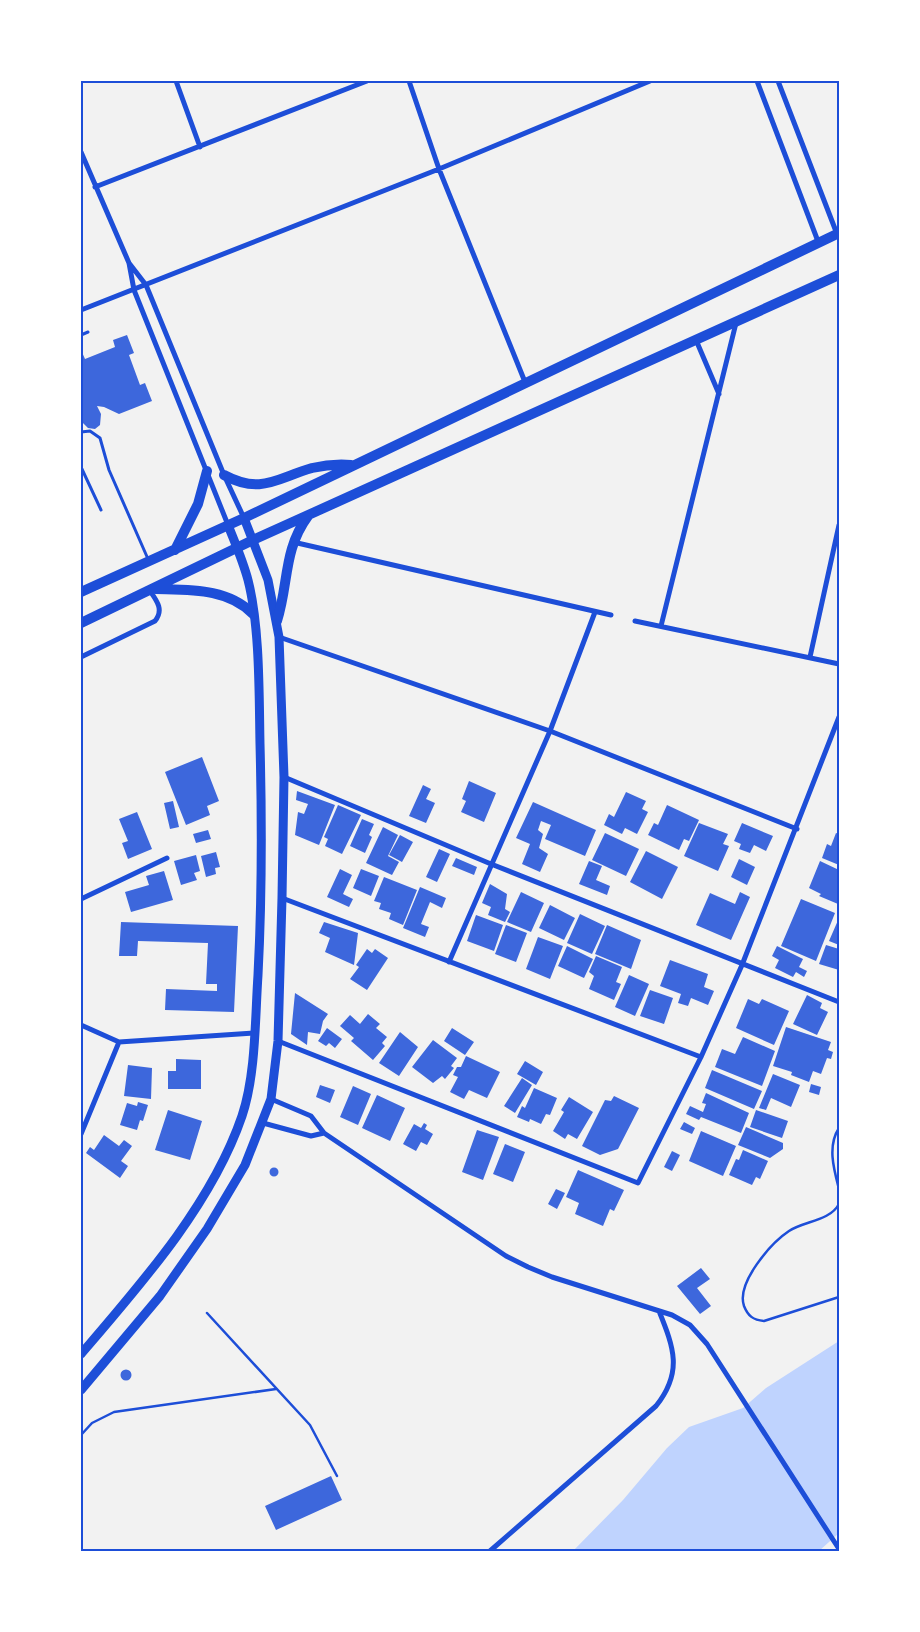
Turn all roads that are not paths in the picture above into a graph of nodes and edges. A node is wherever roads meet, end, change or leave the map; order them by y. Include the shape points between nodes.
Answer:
1 (176, 81) edge
2 (367, 81) edge
3 (409, 81) edge
4 (650, 81) edge
5 (757, 81) edge
6 (778, 81) edge
7 (200, 147) junction
8 (81, 152) edge
9 (438, 169) junction
10 (96, 187) junction
11 (838, 233) edge
12 (819, 244) junction
13 (129, 262) junction
14 (837, 279) edge
15 (146, 285) junction
16 (134, 290) junction
17 (81, 310) edge
18 (736, 321) junction
19 (88, 332) dead end
20 (81, 335) edge
21 (696, 340) junction
22 (525, 382) junction
23 (719, 395) junction
24 (81, 432) edge
25 (352, 465) junction
26 (81, 466) edge
27 (207, 471) junction
28 (224, 475) junction
29 (101, 510) dead end
30 (308, 516) junction
31 (244, 518) junction
32 (228, 525) junction
33 (839, 525) edge
34 (254, 540) junction
35 (293, 542) junction
36 (237, 548) junction
37 (175, 550) junction
38 (149, 562) junction
39 (151, 590) junction
40 (81, 592) edge
41 (595, 612) junction
42 (253, 614) junction
43 (611, 615) dead end
44 (277, 621) junction
45 (636, 621) dead end
46 (81, 623) edge
47 (661, 626) junction
48 (280, 637) junction
49 (810, 656) junction
50 (81, 657) edge
51 (839, 664) edge
52 (839, 717) edge
53 (550, 731) junction
54 (284, 777) junction
55 (797, 829) junction
56 (167, 858) dead end
57 (491, 864) junction
58 (282, 898) junction
59 (81, 899) edge
60 (449, 962) junction
61 (742, 965) junction
62 (839, 1002) edge
63 (81, 1025) edge
64 (254, 1033) junction
65 (278, 1041) junction
66 (119, 1042) junction
67 (701, 1057) junction
68 (270, 1099) junction
69 (263, 1123) junction
70 (324, 1133) junction
71 (81, 1134) edge
72 (659, 1311) junction
73 (81, 1354) edge
74 (81, 1390) edge
75 (839, 1549) edge
76 (490, 1551) edge

1 - 7 street
2 - 7 street
3 - 9 street
4 - 9 street
5 - 12 street
6 - 11 street
7 - 10 street
8 - 10 street
9 - 15 street
9 - 22 street
10 - 13 street
11 - 12 main road
12 - 22 main road
13 - 15 street
13 - 16 street
14 - 18 main road
15 - 16 street
15 - 28 street
16 - 17 street
16 - 27 street
18 - 21 main road
18 - 23 street
19 - 20 lane
21 - 23 street
21 - 30 main road
22 - 25 main road
23 - 47 street
24 - 38 lane via 90,431 100,438 109,470
25 - 28 main road via 312,468 267,484 244,484
25 - 31 main road
26 - 29 lane
27 - 32 street
27 - 37 main road via 198,504
28 - 31 street
30 - 34 main road
30 - 35 main road
31 - 32 main road
31 - 34 main road
32 - 36 main road
32 - 37 main road
33 - 49 street
34 - 36 main road
34 - 44 main road via 268,580
35 - 41 street
35 - 44 main road
36 - 39 main road
36 - 42 main road via 248,580
37 - 38 main road
38 - 40 main road
39 - 42 main road via 218,594 237,600
39 - 46 main road
39 - 50 street via 160,607 155,621
41 - 43 street
41 - 53 street
42 - 64 main road via 262,834
44 - 48 main road
45 - 47 street
47 - 49 street
48 - 53 street
48 - 54 main road
49 - 51 street
52 - 55 street
53 - 55 street
53 - 57 street
54 - 57 street
54 - 58 main road
55 - 61 street
56 - 59 street
57 - 60 street
57 - 61 street
58 - 60 street
58 - 65 main road
60 - 67 street
61 - 62 street
61 - 67 street
63 - 66 street
64 - 66 street
64 - 73 main road via 243,1114 208,1188 181,1230
65 - 67 street via 638,1183
65 - 68 main road
66 - 71 street
68 - 69 main road
68 - 70 street via 311,1116
69 - 70 street via 311,1136
69 - 74 main road via 231,1190 187,1260
70 - 72 street via 506,1256 552,1277
72 - 75 street via 690,1325 707,1344
72 - 76 street via 674,1352 673,1376 663,1398

